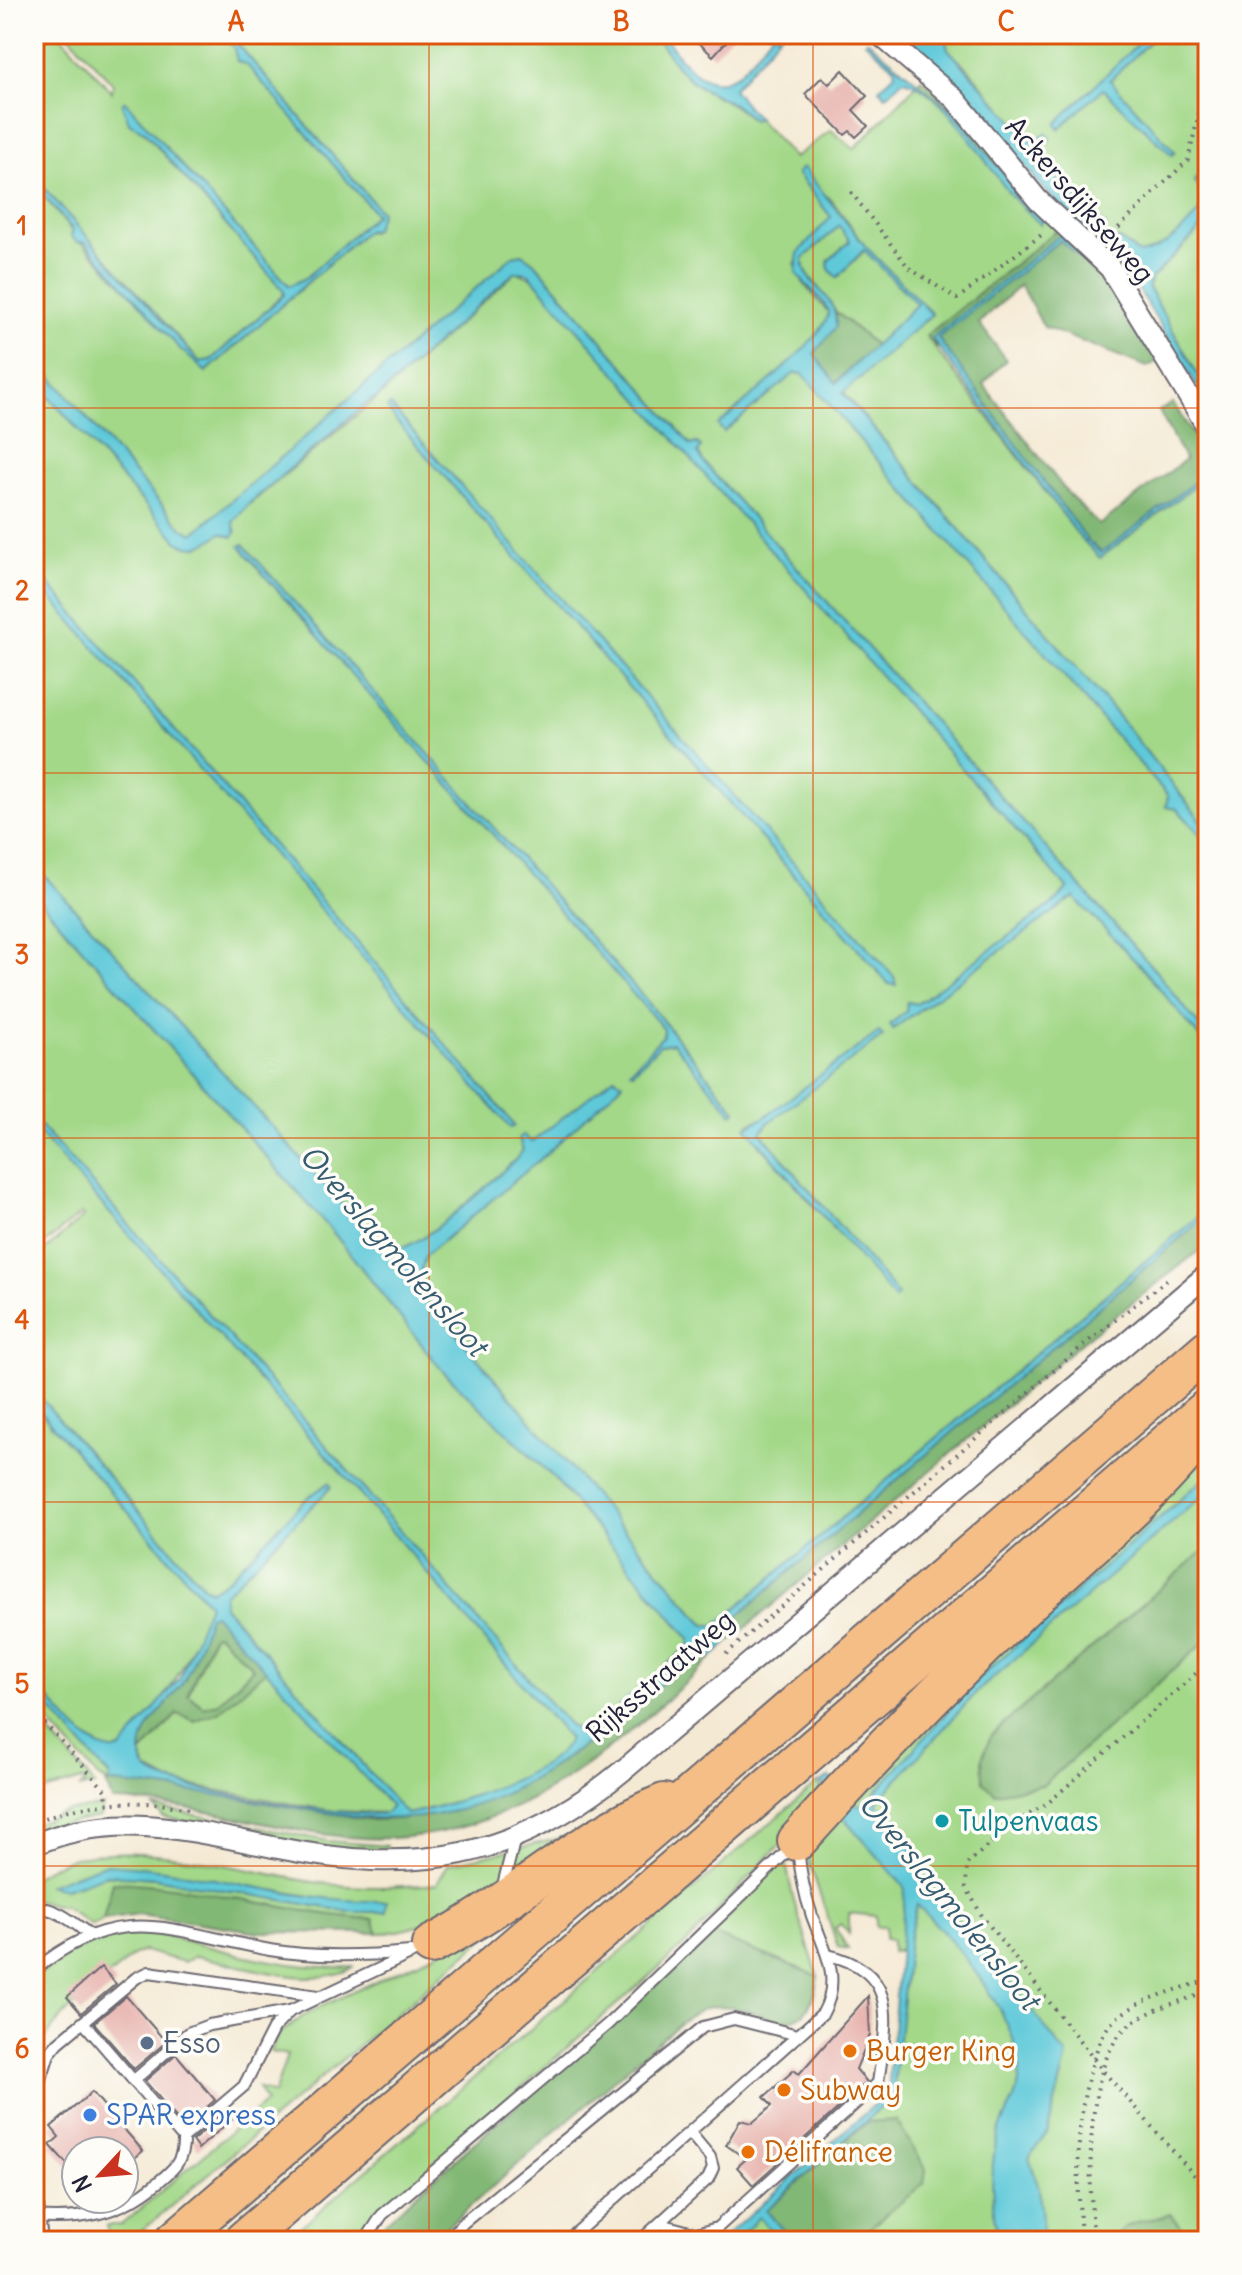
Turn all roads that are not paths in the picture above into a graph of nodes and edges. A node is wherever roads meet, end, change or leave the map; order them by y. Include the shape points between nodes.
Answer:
1 (879, 34) edge
2 (1208, 428) edge
3 (1208, 1274) edge
4 (1208, 1349) edge
5 (1208, 1408) edge
6 (1208, 1427) edge
7 (696, 1790) junction
8 (515, 1836) junction
9 (797, 1841) junction
10 (34, 1845) edge
11 (34, 1908) edge
12 (497, 1908) junction
13 (90, 1935) junction
14 (424, 1948) junction
15 (828, 1955) junction
16 (34, 1971) edge
17 (318, 1996) junction
18 (290, 2011) junction
19 (83, 2022) junction
20 (798, 2035) junction
21 (133, 2081) junction
22 (34, 2101) edge
23 (691, 2134) junction
24 (183, 2138) junction
25 (34, 2170) edge
26 (37, 2217) edge
27 (660, 2224) junction
28 (42, 2241) edge
29 (174, 2241) edge
30 (243, 2241) edge
31 (365, 2241) edge
32 (446, 2241) edge
33 (567, 2241) edge
34 (640, 2241) edge

1 - 2 street, Ackersdijkseweg via 955,99 1059,221 1095,252 1124,287
3 - 8 street, Rijksstraatweg via 590,1798
4 - 7 highway
5 - 30 highway
6 - 9 highway via 1155,1490 1018,1613
7 - 12 highway via 621,1821
7 - 29 highway
8 - 10 street, Rijksstraatweg via 440,1860 326,1857 181,1827 111,1825 69,1831
8 - 12 lane
9 - 15 lane via 801,1880
9 - 31 lane via 608,2024 382,2215
11 - 13 lane via 67,1918
12 - 14 highway
13 - 14 lane via 149,1924 305,1954
13 - 16 lane
14 - 17 lane
15 - 20 lane via 832,1997
15 - 27 lane via 858,1963 881,1991 886,2012 878,2083 717,2228 697,2234
17 - 18 lane
17 - 19 lane via 149,1972
18 - 21 lane via 188,2033
18 - 24 lane via 273,2029 244,2086
19 - 21 lane
19 - 22 lane via 49,2054
20 - 23 lane
20 - 32 lane via 734,2019 703,2027
21 - 24 lane
23 - 27 lane via 713,2168
23 - 33 lane
24 - 26 lane via 184,2154 176,2168 136,2201 106,2214
25 - 26 lane
26 - 28 lane
27 - 34 lane

